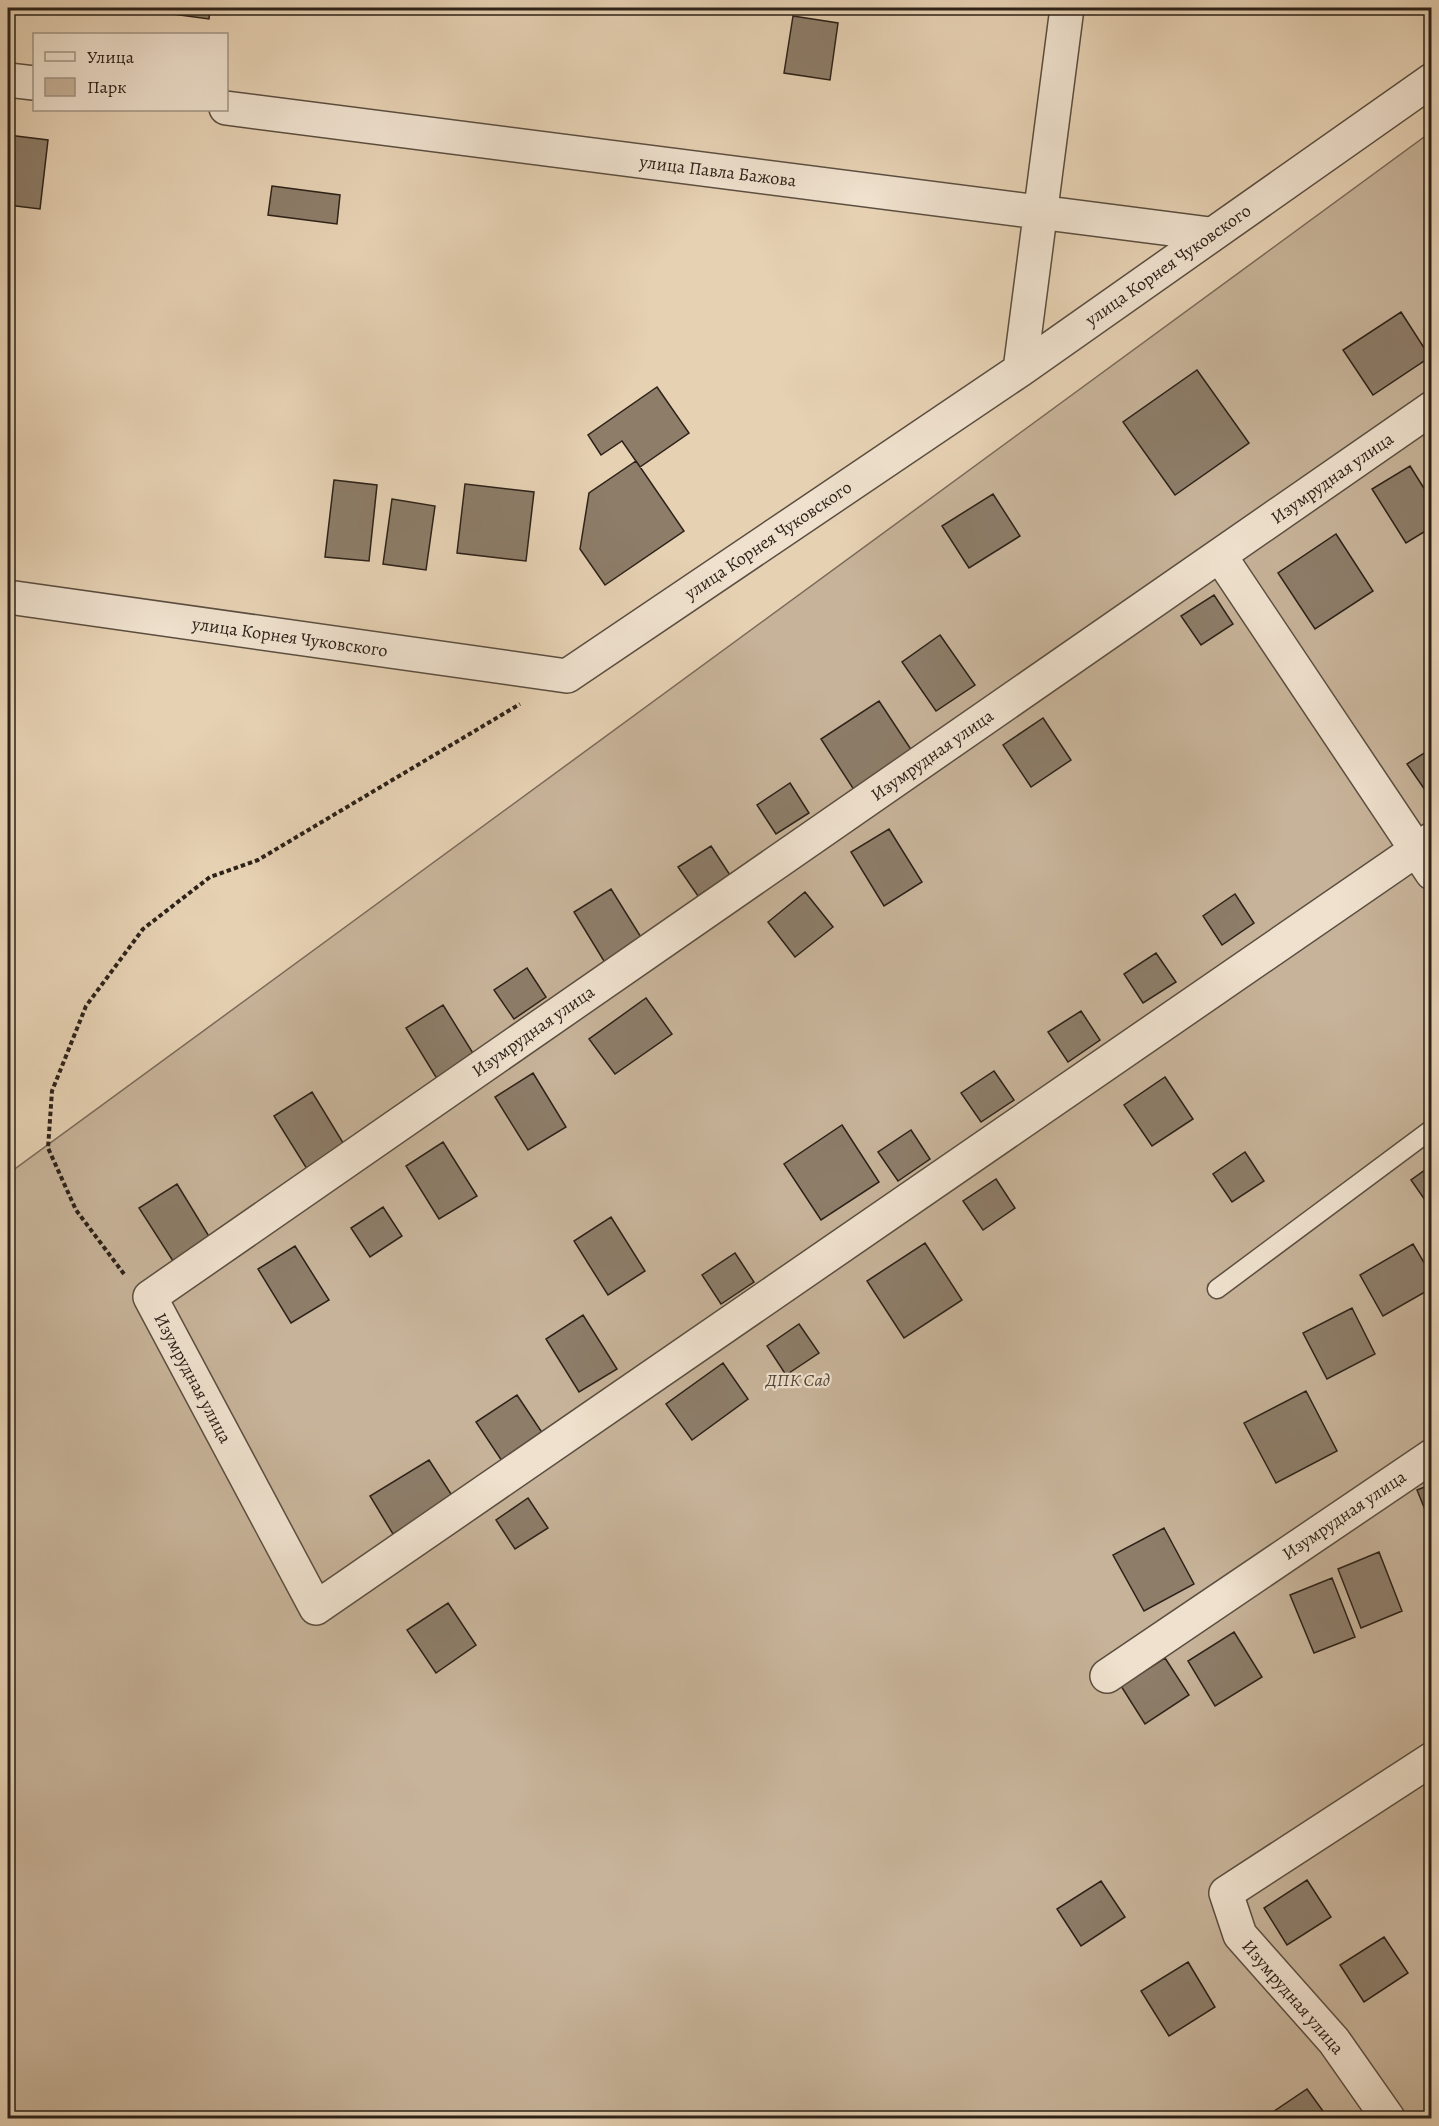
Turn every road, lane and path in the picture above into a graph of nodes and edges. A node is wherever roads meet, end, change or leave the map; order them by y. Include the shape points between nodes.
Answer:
1 (1067, 8) edge
2 (8, 80) edge
3 (1431, 80) edge
4 (33, 83) edge
5 (228, 108) edge
6 (1040, 212) junction
7 (1210, 234) junction
8 (1020, 370) junction
9 (1431, 408) edge
10 (1220, 556) junction
11 (8, 597) edge
12 (567, 676) junction
13 (1427, 853) edge
14 (1431, 1129) edge
15 (1217, 1289) dead end
16 (150, 1297) junction
17 (1431, 1456) edge
18 (1107, 1676) dead end
19 (1431, 1759) edge
20 (1388, 2118) edge

1 - 6 street
2 - 4 street
3 - 7 street, улица Корнея Чуковского
5 - 6 street, улица Павла Бажова
6 - 7 street, улица Павла Бажова
6 - 8 street
7 - 8 street, улица Корнея Чуковского
8 - 12 street, улица Корнея Чуковского
9 - 10 street, Изумрудная улица
10 - 13 street
10 - 16 street, Изумрудная улица
11 - 12 street, улица Корнея Чуковского
12 - 16 path via 258,860 210,877 143,929 86,1006 52,1091 48,1148 76,1210 120,1270
13 - 16 street, Изумрудная улица via 316,1608
14 - 15 lane
17 - 18 street, Изумрудная улица
19 - 20 street, Изумрудная улица via 1226,1893 1240,1935 1334,2041

